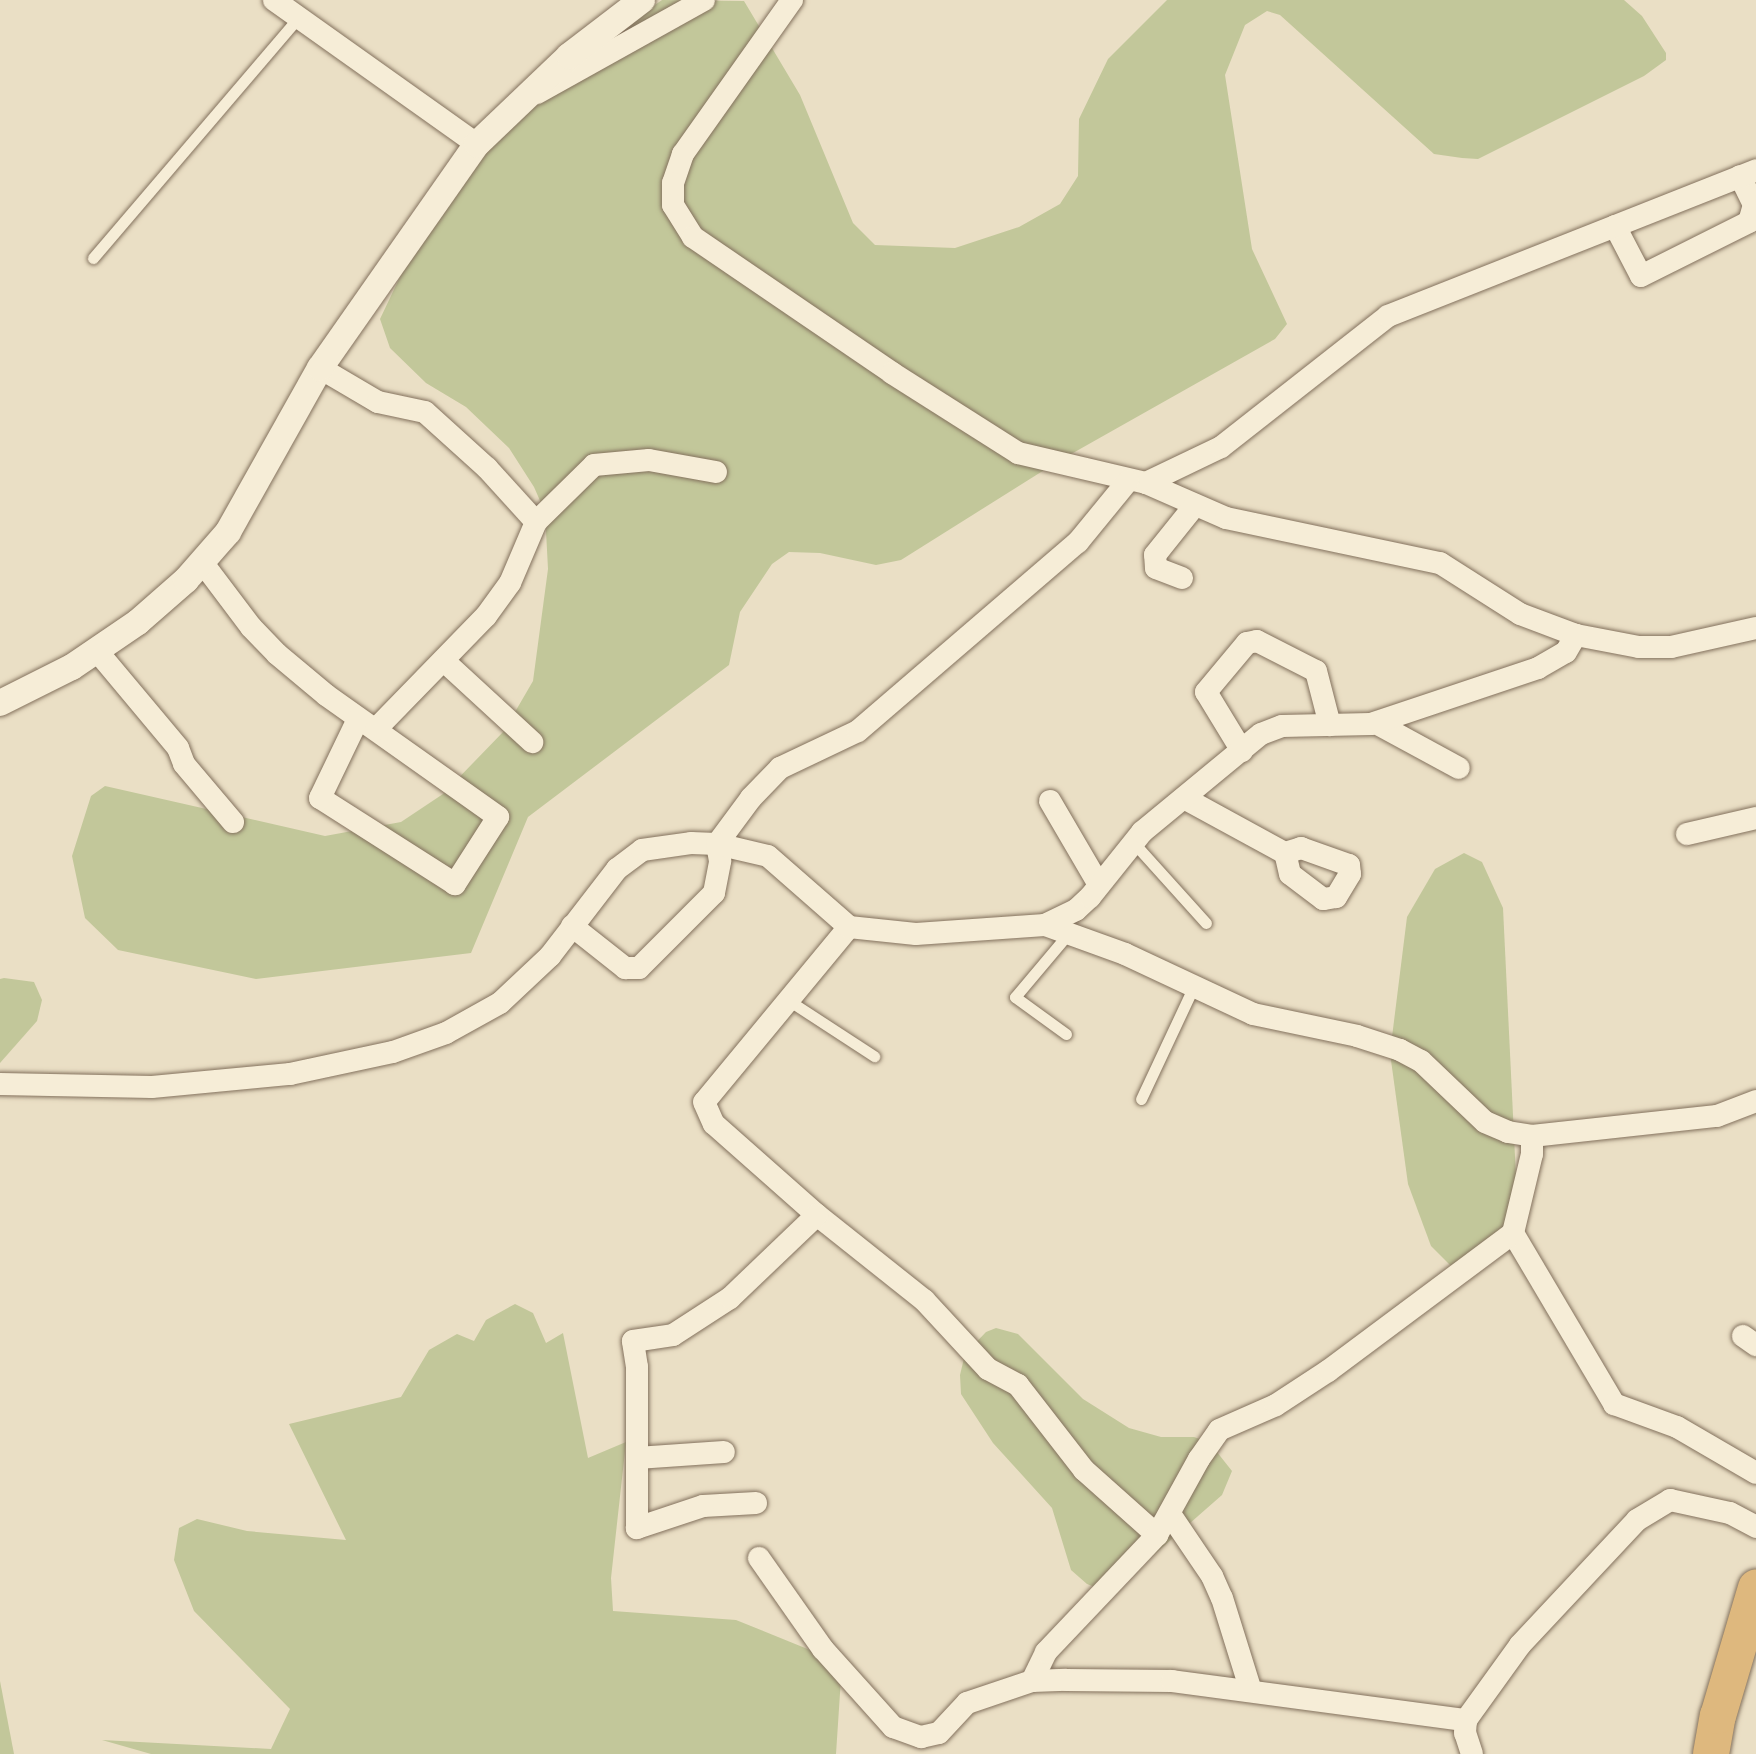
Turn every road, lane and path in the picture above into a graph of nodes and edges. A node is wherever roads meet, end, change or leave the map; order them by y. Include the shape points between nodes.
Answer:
1 (274, 0) edge
2 (642, 0) edge
3 (704, 0) edge
4 (792, 0) edge
5 (299, 17) junction
6 (518, 102) junction
7 (477, 144) junction
8 (1748, 173) edge
9 (1615, 226) junction
10 (93, 258) dead end
11 (320, 368) junction
12 (716, 472) dead end
13 (1137, 482) junction
14 (1195, 505) junction
15 (536, 522) junction
16 (202, 562) junction
17 (1182, 578) dead end
18 (1756, 628) edge
19 (1576, 635) junction
20 (97, 651) junction
21 (444, 661) junction
22 (0, 703) edge
23 (1376, 723) junction
24 (367, 724) junction
25 (1330, 725) junction
26 (532, 742) dead end
27 (1242, 751) junction
28 (1459, 768) dead end
29 (1184, 798) junction
30 (1050, 801) dead end
31 (1756, 818) edge
32 (233, 822) dead end
33 (1687, 834) dead end
34 (1133, 842) junction
35 (717, 844) junction
36 (1285, 853) dead end
37 (1099, 885) junction
38 (1206, 923) dead end
39 (1045, 925) junction
40 (572, 926) junction
41 (849, 927) junction
42 (1068, 933) junction
43 (1193, 988) junction
44 (788, 1000) junction
45 (1066, 1034) dead end
46 (874, 1056) dead end
47 (0, 1084) edge
48 (1141, 1099) dead end
49 (1756, 1101) edge
50 (1532, 1136) junction
51 (817, 1215) junction
52 (1513, 1233) junction
53 (724, 1452) dead end
54 (637, 1458) junction
55 (1756, 1473) edge
56 (756, 1503) dead end
57 (1170, 1514) junction
58 (1756, 1527) edge
59 (1157, 1535) junction
60 (759, 1558) dead end
61 (1756, 1588) edge
62 (1756, 1652) edge
63 (1032, 1681) junction
64 (1251, 1691) junction
65 (1466, 1720) junction
66 (929, 1744) edge
67 (1472, 1754) edge
68 (1711, 1754) edge
69 (1735, 1754) edge

1 - 5 street
2 - 6 street
3 - 6 street
4 - 13 street via 683,154 673,183 673,205 681,221 693,237 758,284 1018,453
5 - 7 street
5 - 10 lane
6 - 7 street
7 - 11 street
8 - 9 street
8 - 9 street via 1754,205 1749,222 1641,276
9 - 13 street via 1388,316 1221,447
11 - 15 street via 378,402 425,412
11 - 16 street via 228,532
12 - 15 street via 649,460 594,465
13 - 14 street
13 - 35 street via 1078,542 858,731 780,768
14 - 17 street via 1155,555 1156,568
14 - 19 street via 1226,518 1440,563 1520,614
15 - 21 street via 510,583
16 - 20 street via 138,622
16 - 24 street via 277,654
18 - 19 street via 1671,647 1639,647
19 - 23 street via 1566,652 1538,668
20 - 22 street
20 - 32 street
21 - 24 street
21 - 26 street
23 - 25 street
23 - 28 street
24 - 24 street via 498,817 455,884 320,798
25 - 27 street via 1282,726 1261,734
25 - 27 street via 1316,671 1257,641 1247,643 1206,692
27 - 29 street
29 - 34 street
29 - 36 street
30 - 37 street
31 - 33 street
34 - 37 street
34 - 38 lane
35 - 40 street via 642,850 617,869
35 - 40 street via 720,861 714,893 639,968 625,968
35 - 41 street via 768,856
37 - 39 street via 1076,910
39 - 41 street via 916,934
39 - 42 street
40 - 47 street via 550,956 500,1003 446,1033 393,1052 290,1074 152,1087
41 - 44 street
42 - 43 street
42 - 45 lane via 1015,997
43 - 48 lane
43 - 50 street via 1253,1014 1400,1050 1421,1061 1485,1122
44 - 46 lane
44 - 51 street via 704,1102 714,1124
49 - 50 street via 1717,1116
50 - 52 street
51 - 54 street via 730,1298 673,1335 633,1341
51 - 59 street via 924,1300 988,1369 1018,1385 1084,1470
52 - 55 street via 1614,1404 1677,1427
52 - 57 street via 1328,1371 1276,1405 1219,1430
53 - 54 street
54 - 56 street via 637,1528 703,1506
57 - 59 street
57 - 64 street via 1212,1576
58 - 65 street via 1692,1502 1670,1500 1651,1509 1520,1645
59 - 63 street via 1046,1652
60 - 66 street via 823,1649 893,1727
61 - 68 highway
62 - 69 highway
63 - 64 street via 1172,1681
63 - 66 street via 967,1703
64 - 65 street
65 - 67 street

